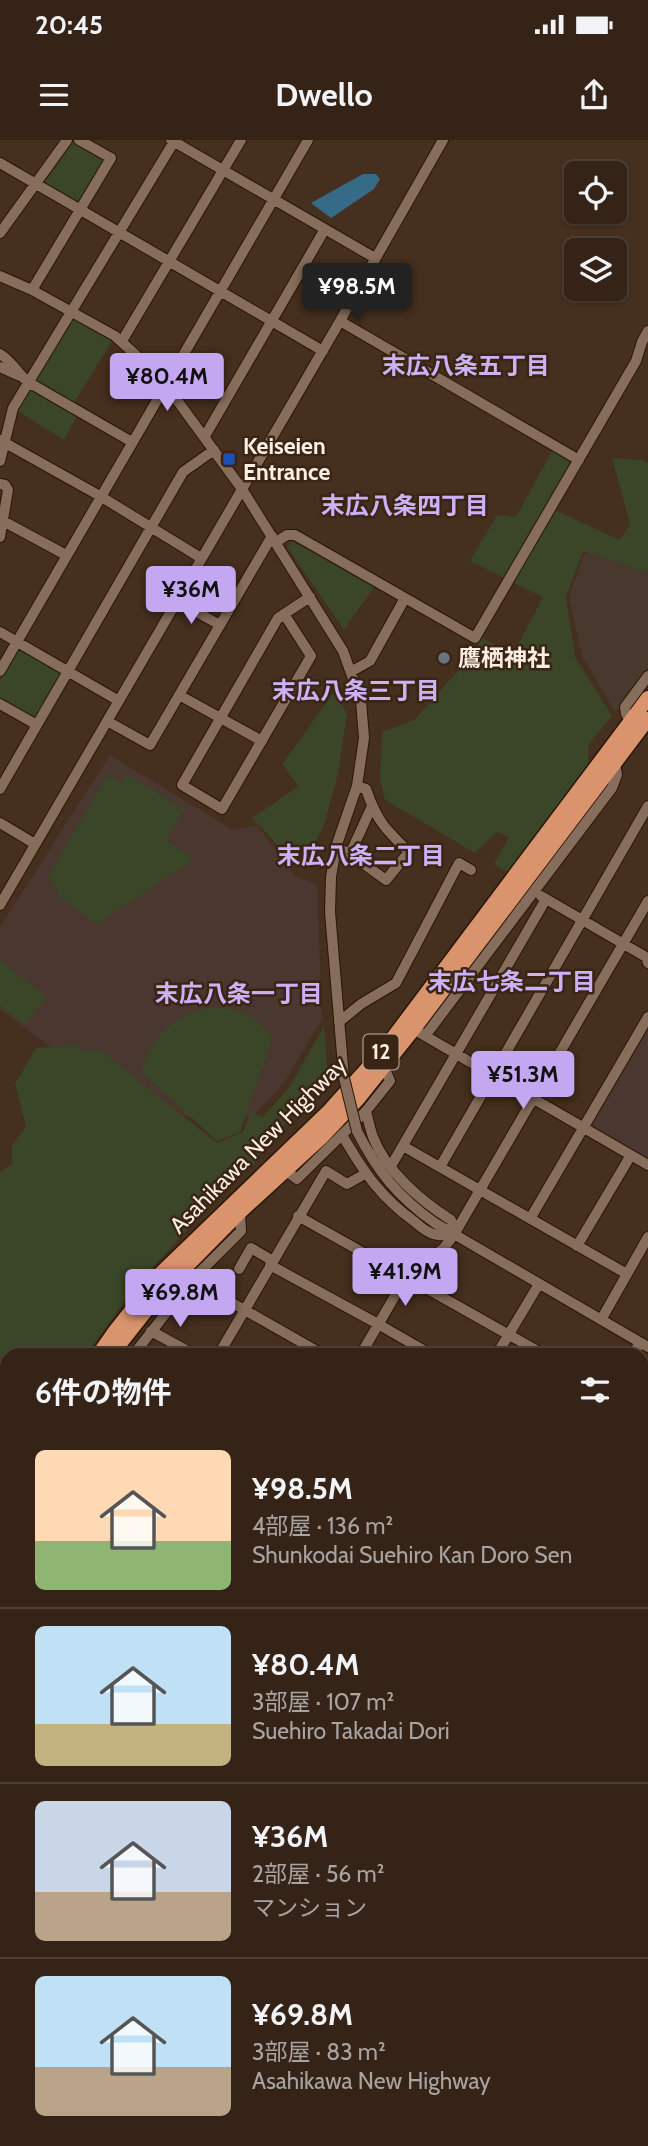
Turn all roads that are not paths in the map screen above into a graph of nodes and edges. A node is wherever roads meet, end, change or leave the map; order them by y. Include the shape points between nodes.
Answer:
1 (68, 140) edge
2 (79, 140) edge
3 (241, 140) edge
4 (308, 140) edge
5 (443, 140) edge
6 (173, 141) edge
7 (0, 163) edge
8 (224, 170) junction
9 (35, 185) junction
10 (273, 200) junction
11 (80, 210) junction
12 (325, 229) junction
13 (0, 233) edge
14 (120, 233) junction
15 (375, 258) junction
16 (169, 261) junction
17 (0, 276) edge
18 (32, 290) junction
19 (220, 291) junction
20 (72, 312) junction
21 (272, 321) junction
22 (340, 321) junction
23 (648, 331) edge
24 (122, 341) junction
25 (323, 351) junction
26 (0, 354) edge
27 (0, 367) edge
28 (24, 379) junction
29 (166, 384) junction
30 (205, 436) junction
31 (2, 441) edge
32 (132, 442) junction
33 (214, 450) junction
34 (579, 460) junction
35 (0, 461) edge
36 (0, 484) edge
37 (242, 489) junction
38 (100, 496) junction
39 (4, 521) junction
40 (150, 528) junction
41 (0, 537) edge
42 (274, 539) junction
43 (66, 555) junction
44 (201, 558) junction
45 (310, 597) junction
46 (405, 598) junction
47 (177, 601) junction
48 (284, 614) junction
49 (220, 625) junction
50 (0, 632) edge
51 (17, 642) junction
52 (0, 671) edge
53 (68, 671) junction
54 (352, 671) junction
55 (648, 676) edge
56 (179, 695) junction
57 (648, 698) edge
58 (119, 701) junction
59 (0, 704) edge
60 (222, 718) junction
61 (107, 721) junction
62 (642, 723) edge
63 (37, 725) junction
64 (262, 741) junction
65 (615, 763) junction
66 (357, 786) junction
67 (0, 789) edge
68 (372, 806) junction
69 (648, 806) edge
70 (0, 823) edge
71 (35, 844) junction
72 (336, 847) junction
73 (350, 853) junction
74 (471, 870) dead end
75 (534, 893) junction
76 (546, 899) junction
77 (648, 901) edge
78 (0, 905) edge
79 (582, 920) junction
80 (623, 943) junction
81 (648, 959) edge
82 (648, 1017) edge
83 (339, 1022) junction
84 (419, 1033) junction
85 (456, 1054) junction
86 (384, 1067) junction
87 (493, 1075) junction
88 (533, 1099) junction
89 (366, 1111) junction
90 (583, 1128) junction
91 (342, 1135) junction
92 (403, 1146) junction
93 (631, 1155) junction
94 (648, 1165) edge
95 (391, 1166) junction
96 (440, 1167) junction
97 (285, 1170) junction
98 (365, 1174) junction
99 (480, 1191) junction
100 (240, 1212) junction
101 (299, 1216) junction
102 (530, 1219) junction
103 (455, 1233) junction
104 (648, 1237) edge
105 (577, 1246) junction
106 (272, 1263) junction
107 (239, 1269) dead end
108 (626, 1274) junction
109 (406, 1277) junction
110 (192, 1280) junction
111 (539, 1284) junction
112 (244, 1311) junction
113 (601, 1320) junction
114 (379, 1324) junction
115 (151, 1331) junction
116 (509, 1334) junction
117 (644, 1345) edge
118 (103, 1348) edge
119 (117, 1348) edge
120 (138, 1348) edge
121 (182, 1348) edge
122 (222, 1348) edge
123 (311, 1348) edge
124 (365, 1348) edge
125 (420, 1348) edge
126 (501, 1348) edge
127 (533, 1348) edge

1 - 9 street
2 - 11 street via 111,158
3 - 8 street
4 - 10 street
5 - 15 street
6 - 8 street
6 - 14 street
7 - 9 street
8 - 10 street
8 - 16 street
9 - 11 street
9 - 13 street
10 - 12 street
10 - 19 street
11 - 14 street
11 - 18 street
12 - 15 street
12 - 21 street
14 - 16 street
14 - 20 street
15 - 22 street
16 - 19 street
16 - 24 street
17 - 18 street
18 - 20 street
19 - 21 street
19 - 29 street
20 - 24 street
20 - 28 street
21 - 25 street
21 - 30 street
22 - 25 street
22 - 34 street
23 - 34 street via 636,361
24 - 29 street
25 - 37 street
26 - 28 street
27 - 28 street
28 - 31 street
28 - 32 street
29 - 30 street
29 - 32 street
30 - 33 street
31 - 35 street
31 - 38 street
32 - 38 street
33 - 37 street
33 - 40 street via 183,472
34 - 46 street via 475,638
36 - 39 street via 8,490
37 - 42 street
37 - 44 street
38 - 40 street
38 - 43 street
39 - 41 street
39 - 43 street
40 - 44 street
40 - 53 street
42 - 45 street
42 - 46 street via 295,535
42 - 49 street
43 - 51 street
44 - 47 street
45 - 48 street
45 - 54 street
46 - 54 street via 370,661
47 - 49 street
47 - 58 street
48 - 60 street
48 - 64 street via 311,656
49 - 56 street
50 - 51 street
51 - 52 street
51 - 53 street
53 - 58 street
53 - 63 street
54 - 66 street via 361,701 364,738
55 - 62 street via 625,707 626,714
56 - 60 street
56 - 61 street via 150,745
57 - 62 highway, Asahikawa New Highway / 12
58 - 61 street
59 - 63 street
60 - 64 street
60 - 64 street via 182,785 222,808
61 - 71 street
62 - 65 highway, Asahikawa New Highway / 12
62 - 118 highway, Asahikawa New Highway / 12 via 383,1051 329,1111 161,1273
63 - 67 street
65 - 75 street via 612,789
65 - 84 highway, Asahikawa New Highway / 12
66 - 68 street via 366,789
66 - 72 street
68 - 73 street
68 - 73 street via 384,827 409,852 386,880
69 - 79 street
70 - 71 street
71 - 78 street
72 - 73 street
72 - 83 street via 330,912
74 - 83 street via 459,863 396,983
75 - 76 street
75 - 84 street
76 - 79 street
76 - 85 street
77 - 80 street
79 - 80 street
79 - 87 street
80 - 81 street
80 - 88 street
82 - 90 street
83 - 103 street, bridge via 344,1078 357,1131 368,1154 412,1207
84 - 85 street
84 - 86 highway, Asahikawa New Highway / 12
85 - 87 street
85 - 92 street
86 - 89 street via 390,1081
86 - 97 highway, Asahikawa New Highway / 12 via 323,1136
87 - 88 street
87 - 96 street
88 - 90 street
88 - 99 street
89 - 91 street
89 - 95 street via 374,1139
90 - 93 street
90 - 102 street
91 - 97 street via 298,1178
91 - 98 street
92 - 95 street
92 - 96 street
93 - 94 street
93 - 105 street
95 - 103 street via 451,1220
96 - 99 street
97 - 100 highway, Asahikawa New Highway / 12
98 - 101 street via 347,1184 326,1171
98 - 103 street via 422,1228 440,1236
99 - 102 street
99 - 103 street
100 - 110 street via 241,1231
100 - 119 highway, Asahikawa New Highway / 12 via 179,1274
101 - 106 street
101 - 109 street
102 - 105 street
103 - 109 street via 444,1248
103 - 111 street
104 - 108 street
105 - 108 street
106 - 107 street via 251,1248
106 - 112 street
106 - 114 street
108 - 113 street
109 - 114 street
109 - 116 street
110 - 112 street
110 - 115 street
111 - 113 street
111 - 116 street
112 - 122 street
112 - 123 street
113 - 117 street
114 - 124 street
114 - 125 street
115 - 120 street
115 - 121 street
116 - 126 street
116 - 127 street

